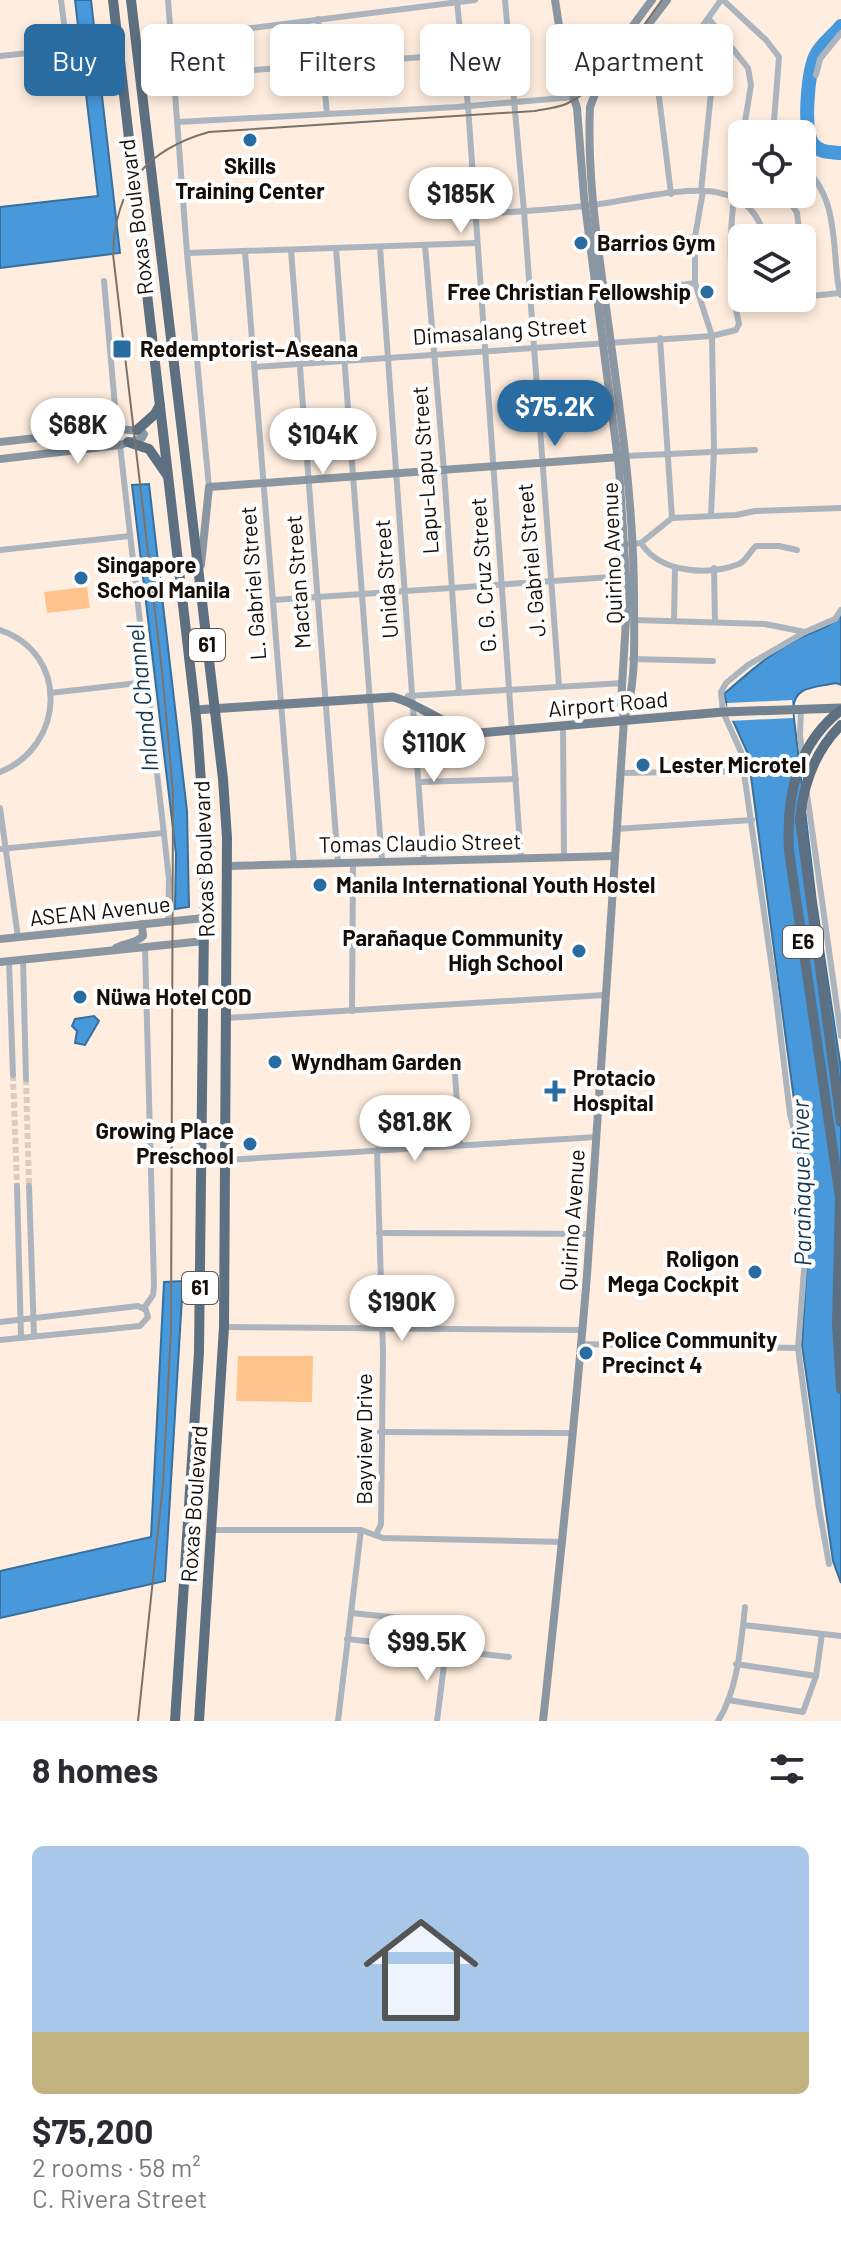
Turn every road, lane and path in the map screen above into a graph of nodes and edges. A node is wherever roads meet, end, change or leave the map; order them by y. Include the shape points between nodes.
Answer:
1 (61, 0) edge
2 (113, 0) edge
3 (131, 0) edge
4 (168, 0) edge
5 (475, 0) edge
6 (505, 0) edge
7 (555, 0) edge
8 (652, 0) edge
9 (667, 0) edge
10 (722, 0) edge
11 (457, 2) junction
12 (318, 19) junction
13 (709, 19) junction
14 (171, 24) edge
15 (318, 24) edge
16 (459, 24) edge
17 (558, 24) edge
18 (633, 24) edge
19 (649, 24) edge
20 (705, 24) edge
21 (713, 24) edge
22 (254, 27) edge
23 (841, 33) edge
24 (733, 50) edge
25 (0, 56) edge
26 (816, 75) dead end
27 (176, 96) edge
28 (325, 96) edge
29 (467, 96) edge
30 (573, 96) edge
31 (595, 96) edge
32 (657, 96) edge
33 (711, 96) edge
34 (575, 102) junction
35 (513, 103) junction
36 (591, 103) junction
37 (468, 106) junction
38 (327, 114) junction
39 (745, 120) edge
40 (774, 120) edge
41 (178, 122) junction
42 (816, 179) edge
43 (702, 191) junction
44 (671, 194) junction
45 (728, 196) edge
46 (590, 206) junction
47 (732, 208) edge
48 (524, 211) junction
49 (475, 215) junction
50 (695, 237) junction
51 (477, 243) junction
52 (425, 245) junction
53 (380, 247) junction
54 (336, 248) junction
55 (291, 250) junction
56 (245, 251) junction
57 (595, 252) junction
58 (187, 253) junction
59 (104, 281) dead end
60 (695, 283) junction
61 (840, 294) edge
62 (601, 296) junction
63 (816, 296) edge
64 (712, 336) junction
65 (660, 338) junction
66 (606, 341) junction
67 (532, 347) junction
68 (484, 350) junction
69 (434, 353) junction
70 (388, 357) junction
71 (344, 360) junction
72 (300, 363) junction
73 (255, 367) junction
74 (161, 403) junction
75 (117, 429) junction
76 (137, 430) junction
77 (0, 442) edge
78 (124, 444) junction
79 (755, 450) dead end
80 (714, 451) junction
81 (667, 454) junction
82 (622, 456) junction
83 (0, 459) edge
84 (541, 462) junction
85 (493, 466) junction
86 (444, 470) junction
87 (396, 473) junction
88 (352, 476) junction
89 (169, 478) junction
90 (308, 480) junction
91 (264, 483) junction
92 (209, 487) junction
93 (841, 508) edge
94 (711, 515) junction
95 (672, 518) junction
96 (130, 536) junction
97 (633, 544) junction
98 (0, 550) edge
99 (797, 550) dead end
100 (714, 568) junction
101 (675, 569) junction
102 (626, 576) junction
103 (553, 580) junction
104 (199, 582) junction
105 (501, 583) junction
106 (452, 587) junction
107 (406, 590) junction
108 (361, 593) junction
109 (318, 597) junction
110 (273, 600) junction
111 (841, 610) edge
112 (634, 620) junction
113 (674, 621) junction
114 (715, 622) junction
115 (0, 630) edge
116 (805, 632) junction
117 (632, 659) junction
118 (713, 661) dead end
119 (147, 682) junction
120 (623, 683) junction
121 (559, 686) junction
122 (509, 689) junction
123 (50, 693) junction
124 (459, 693) junction
125 (370, 699) junction
126 (413, 700) junction
127 (325, 701) junction
128 (280, 704) junction
129 (214, 708) junction
130 (797, 709) junction
131 (841, 709) edge
132 (195, 710) junction
133 (725, 712) junction
134 (624, 720) junction
135 (841, 725) edge
136 (563, 726) junction
137 (512, 731) junction
138 (744, 771) junction
139 (0, 772) edge
140 (621, 773) junction
141 (516, 779) junction
142 (419, 782) junction
143 (0, 808) edge
144 (752, 820) junction
145 (616, 829) junction
146 (164, 833) junction
147 (2, 849) edge
148 (614, 856) junction
149 (564, 858) junction
150 (521, 859) junction
151 (424, 861) junction
152 (382, 862) junction
153 (338, 863) junction
154 (353, 863) junction
155 (294, 865) junction
156 (228, 866) junction
157 (204, 918) junction
158 (168, 922) junction
159 (142, 924) junction
160 (18, 937) junction
161 (0, 939) edge
162 (204, 941) junction
163 (145, 947) junction
164 (112, 950) junction
165 (23, 959) junction
166 (5, 961) edge
167 (605, 995) junction
168 (352, 1011) junction
169 (226, 1018) junction
170 (841, 1036) edge
171 (455, 1074) dead end
172 (13, 1075) tunnel mouth
173 (26, 1079) tunnel mouth
174 (841, 1122) edge
175 (597, 1137) junction
176 (460, 1145) junction
177 (377, 1150) junction
178 (227, 1160) junction
179 (17, 1186) tunnel mouth
180 (29, 1186) tunnel mouth
181 (379, 1233) junction
182 (590, 1234) junction
183 (144, 1308) junction
184 (33, 1318) junction
185 (21, 1320) junction
186 (0, 1322) edge
187 (224, 1327) junction
188 (382, 1328) junction
189 (582, 1330) junction
190 (34, 1336) junction
191 (21, 1338) junction
192 (0, 1340) edge
193 (580, 1344) junction
194 (798, 1348) junction
195 (841, 1389) edge
196 (380, 1432) junction
197 (572, 1433) junction
198 (212, 1530) junction
199 (361, 1530) junction
200 (376, 1535) junction
201 (563, 1542) junction
202 (829, 1564) dead end
203 (745, 1607) dead end
204 (351, 1613) junction
205 (442, 1622) dead end
206 (743, 1625) junction
207 (822, 1634) junction
208 (841, 1636) edge
209 (347, 1639) junction
210 (446, 1649) junction
211 (509, 1657) dead end
212 (736, 1664) junction
213 (816, 1676) junction
214 (728, 1700) junction
215 (175, 1721) edge
216 (199, 1721) edge
217 (338, 1721) edge
218 (437, 1721) edge
219 (543, 1721) edge
220 (718, 1721) edge

1 - 25 street via 63,47
2 - 74 highway, Roxas Boulevard / 61
3 - 104 highway, Roxas Boulevard / 61
4 - 14 street
5 - 11 street
6 - 35 street, J. Gabriel Street
7 - 17 main road, Quirino Avenue
8 - 18 main road
9 - 19 main road
10 - 13 street
10 - 40 street via 779,57
11 - 12 street
11 - 16 street, G. G. Cruz Street
12 - 15 street
12 - 22 street
13 - 20 street
13 - 21 street
23 - 26 street via 820,59
24 - 39 street via 750,76
27 - 41 street
28 - 38 street
29 - 37 street, G. G. Cruz Street
30 - 34 main road, Quirino Avenue
31 - 36 main road
32 - 44 street
33 - 43 street
34 - 35 street
34 - 36 main road
34 - 46 main road, Quirino Avenue
35 - 37 street
35 - 48 street, J. Gabriel Street
36 - 46 main road, Quirino Avenue
37 - 38 street
37 - 49 street, G. G. Cruz Street
38 - 41 street
41 - 58 street
42 - 61 street via 831,221
43 - 44 street
43 - 45 street
43 - 50 street
44 - 46 street
46 - 48 street
46 - 57 main road, Quirino Avenue
47 - 64 street, Dimasalang Street via 730,252 739,321 736,330
48 - 49 street
48 - 67 street, J. Gabriel Street
49 - 51 street, G. G. Cruz Street
50 - 57 street
50 - 60 street
51 - 52 street
51 - 68 street, G. G. Cruz Street
52 - 53 street
52 - 69 street, Lapu-Lapu Street
53 - 54 street
53 - 70 street, Unida Street
54 - 55 street
54 - 71 street
55 - 56 street
55 - 72 street, Mactan Street
56 - 58 street
56 - 73 street, L. Gabriel Street
57 - 62 main road, Quirino Avenue
58 - 92 street
59 - 75 street
60 - 62 street
60 - 64 street
61 - 63 street
62 - 66 main road, Quirino Avenue
64 - 65 street, Dimasalang Street
64 - 80 street
65 - 66 street, Dimasalang Street
65 - 81 street
66 - 67 street, Dimasalang Street
66 - 82 main road, Quirino Avenue
67 - 68 street, Dimasalang Street
67 - 84 street, J. Gabriel Street
68 - 69 street, Dimasalang Street
68 - 85 street, G. G. Cruz Street
69 - 70 street, Dimasalang Street
69 - 86 street, Lapu-Lapu Street
70 - 71 street, Dimasalang Street
70 - 87 street, Unida Street
71 - 72 street, Dimasalang Street
71 - 88 street
72 - 73 street, Dimasalang Street
72 - 90 street, Mactan Street
73 - 91 street, L. Gabriel Street
74 - 76 highway
74 - 89 highway, Roxas Boulevard / 61
75 - 76 main road
75 - 77 main road
76 - 78 main road via 143,437
78 - 83 main road
78 - 89 highway via 149,449
78 - 96 street
79 - 80 street
80 - 81 street
80 - 94 street
81 - 82 street
81 - 95 street
82 - 84 main road
82 - 97 main road, Quirino Avenue
84 - 85 main road
84 - 103 street, J. Gabriel Street
85 - 86 main road
85 - 105 street, G. G. Cruz Street
86 - 87 main road
86 - 106 street, Lapu-Lapu Street
87 - 88 main road
87 - 107 street, Unida Street
88 - 90 main road
88 - 108 street
89 - 132 highway, Roxas Boulevard / 61
90 - 91 main road
90 - 109 street, Mactan Street
91 - 92 main road
91 - 110 street, L. Gabriel Street
92 - 104 main road
93 - 94 street
94 - 95 street
95 - 97 street
96 - 98 street
96 - 119 street
97 - 101 street
97 - 102 main road, Quirino Avenue
97 - 112 main road, Quirino Avenue
99 - 100 street via 756,546 746,560
100 - 101 street
100 - 114 street
101 - 113 street
102 - 103 street
102 - 120 main road, Quirino Avenue
103 - 105 street
103 - 121 street, J. Gabriel Street
104 - 129 highway, Roxas Boulevard / 61
105 - 106 street
105 - 122 street, G. G. Cruz Street
106 - 107 street
106 - 124 street, Lapu-Lapu Street
107 - 108 street
107 - 126 street, Unida Street
108 - 109 street
108 - 125 street
109 - 110 street
109 - 127 street, Mactan Street
110 - 128 street, L. Gabriel Street
111 - 116 street via 835,619
112 - 113 street
112 - 117 main road, Quirino Avenue
113 - 114 street
114 - 116 street
115 - 123 street via 37,657
116 - 133 street via 726,683 721,692
117 - 118 street
117 - 134 main road, Quirino Avenue
119 - 123 street
119 - 146 street
120 - 121 street
120 - 134 main road, Quirino Avenue
121 - 122 street
122 - 124 street
122 - 137 street, G. G. Cruz Street
123 - 139 street via 48,722 37,745
124 - 126 street
125 - 126 main road, Airport Road
125 - 127 main road, Airport Road
125 - 152 street
126 - 137 main road, Airport Road via 438,720 466,732
126 - 142 street, Unida Street
127 - 128 main road, Airport Road
127 - 153 street, Mactan Street
128 - 129 main road, Airport Road
128 - 155 street, L. Gabriel Street
129 - 132 main road, Airport Road
129 - 156 highway, Roxas Boulevard / 61
130 - 131 main road, Airport Road
130 - 133 main road, Airport Road
130 - 170 street
131 - 195 highway, E6 via 817,733 800,762 787,820 840,1198
132 - 157 highway, Roxas Boulevard / 61 via 205,838
133 - 134 main road, Airport Road
133 - 138 street
134 - 136 main road, Airport Road
134 - 140 main road, Quirino Avenue
135 - 174 highway, E6 via 809,771 800,820
136 - 137 main road, Airport Road
136 - 149 street
137 - 141 street, G. G. Cruz Street
138 - 140 street
138 - 144 street
140 - 145 main road, Quirino Avenue
141 - 142 street
141 - 150 street, G. G. Cruz Street
142 - 151 street, Unida Street
143 - 147 street
144 - 145 street
144 - 194 street via 790,1114 810,1192
145 - 148 main road, Quirino Avenue
146 - 147 street
146 - 158 street
147 - 160 street
148 - 149 main road, Tomas Claudio Street
148 - 167 main road, Quirino Avenue
149 - 150 main road, Tomas Claudio Street
150 - 151 main road, Tomas Claudio Street
151 - 152 main road, Tomas Claudio Street
152 - 154 main road, Tomas Claudio Street
153 - 154 main road, Tomas Claudio Street
153 - 155 main road, Tomas Claudio Street
154 - 168 street
155 - 156 main road, Tomas Claudio Street
156 - 169 highway, Roxas Boulevard / 61
157 - 158 main road, ASEAN Avenue
157 - 162 highway, Roxas Boulevard / 61
158 - 159 main road, ASEAN Avenue
159 - 160 main road, ASEAN Avenue
159 - 164 main road via 141,939
160 - 161 main road, ASEAN Avenue
162 - 163 main road, ASEAN Avenue
162 - 215 highway, Roxas Boulevard / 61 via 199,1352
163 - 164 main road, ASEAN Avenue
163 - 183 street via 154,1286
164 - 165 main road, ASEAN Avenue
165 - 166 main road, ASEAN Avenue
165 - 173 street
166 - 172 street
167 - 168 street
167 - 175 main road, Quirino Avenue
168 - 169 street
169 - 178 highway, Roxas Boulevard / 61
171 - 176 street
175 - 176 street
175 - 182 main road, Quirino Avenue
176 - 177 street
177 - 178 street
177 - 181 street, Bayview Drive
178 - 187 highway, Roxas Boulevard / 61
179 - 185 street
180 - 184 street
181 - 182 street
181 - 188 street, Bayview Drive
182 - 189 main road, Quirino Avenue
183 - 184 street
183 - 190 street via 148,1317 140,1326
184 - 185 street
184 - 190 street
185 - 186 street
185 - 191 street
187 - 188 street
187 - 198 highway, Roxas Boulevard / 61
188 - 189 street
188 - 196 street, Bayview Drive
189 - 193 main road, Quirino Avenue
190 - 191 street
191 - 192 street
193 - 194 street
193 - 197 main road, Quirino Avenue
194 - 202 street
196 - 197 street
196 - 200 street, Bayview Drive via 381,1524
197 - 201 main road, Quirino Avenue
198 - 199 street, Bayview Drive
198 - 216 highway, Roxas Boulevard / 61
199 - 200 street, Bayview Drive
199 - 204 street
200 - 201 street, Bayview Drive
201 - 219 main road, Quirino Avenue
203 - 206 street
204 - 205 street
204 - 209 street
206 - 207 street
206 - 212 street
207 - 208 street
207 - 213 street
209 - 210 street
209 - 217 street
210 - 211 street
210 - 218 street
212 - 213 street
212 - 214 street
213 - 214 street via 803,1712
214 - 220 street

